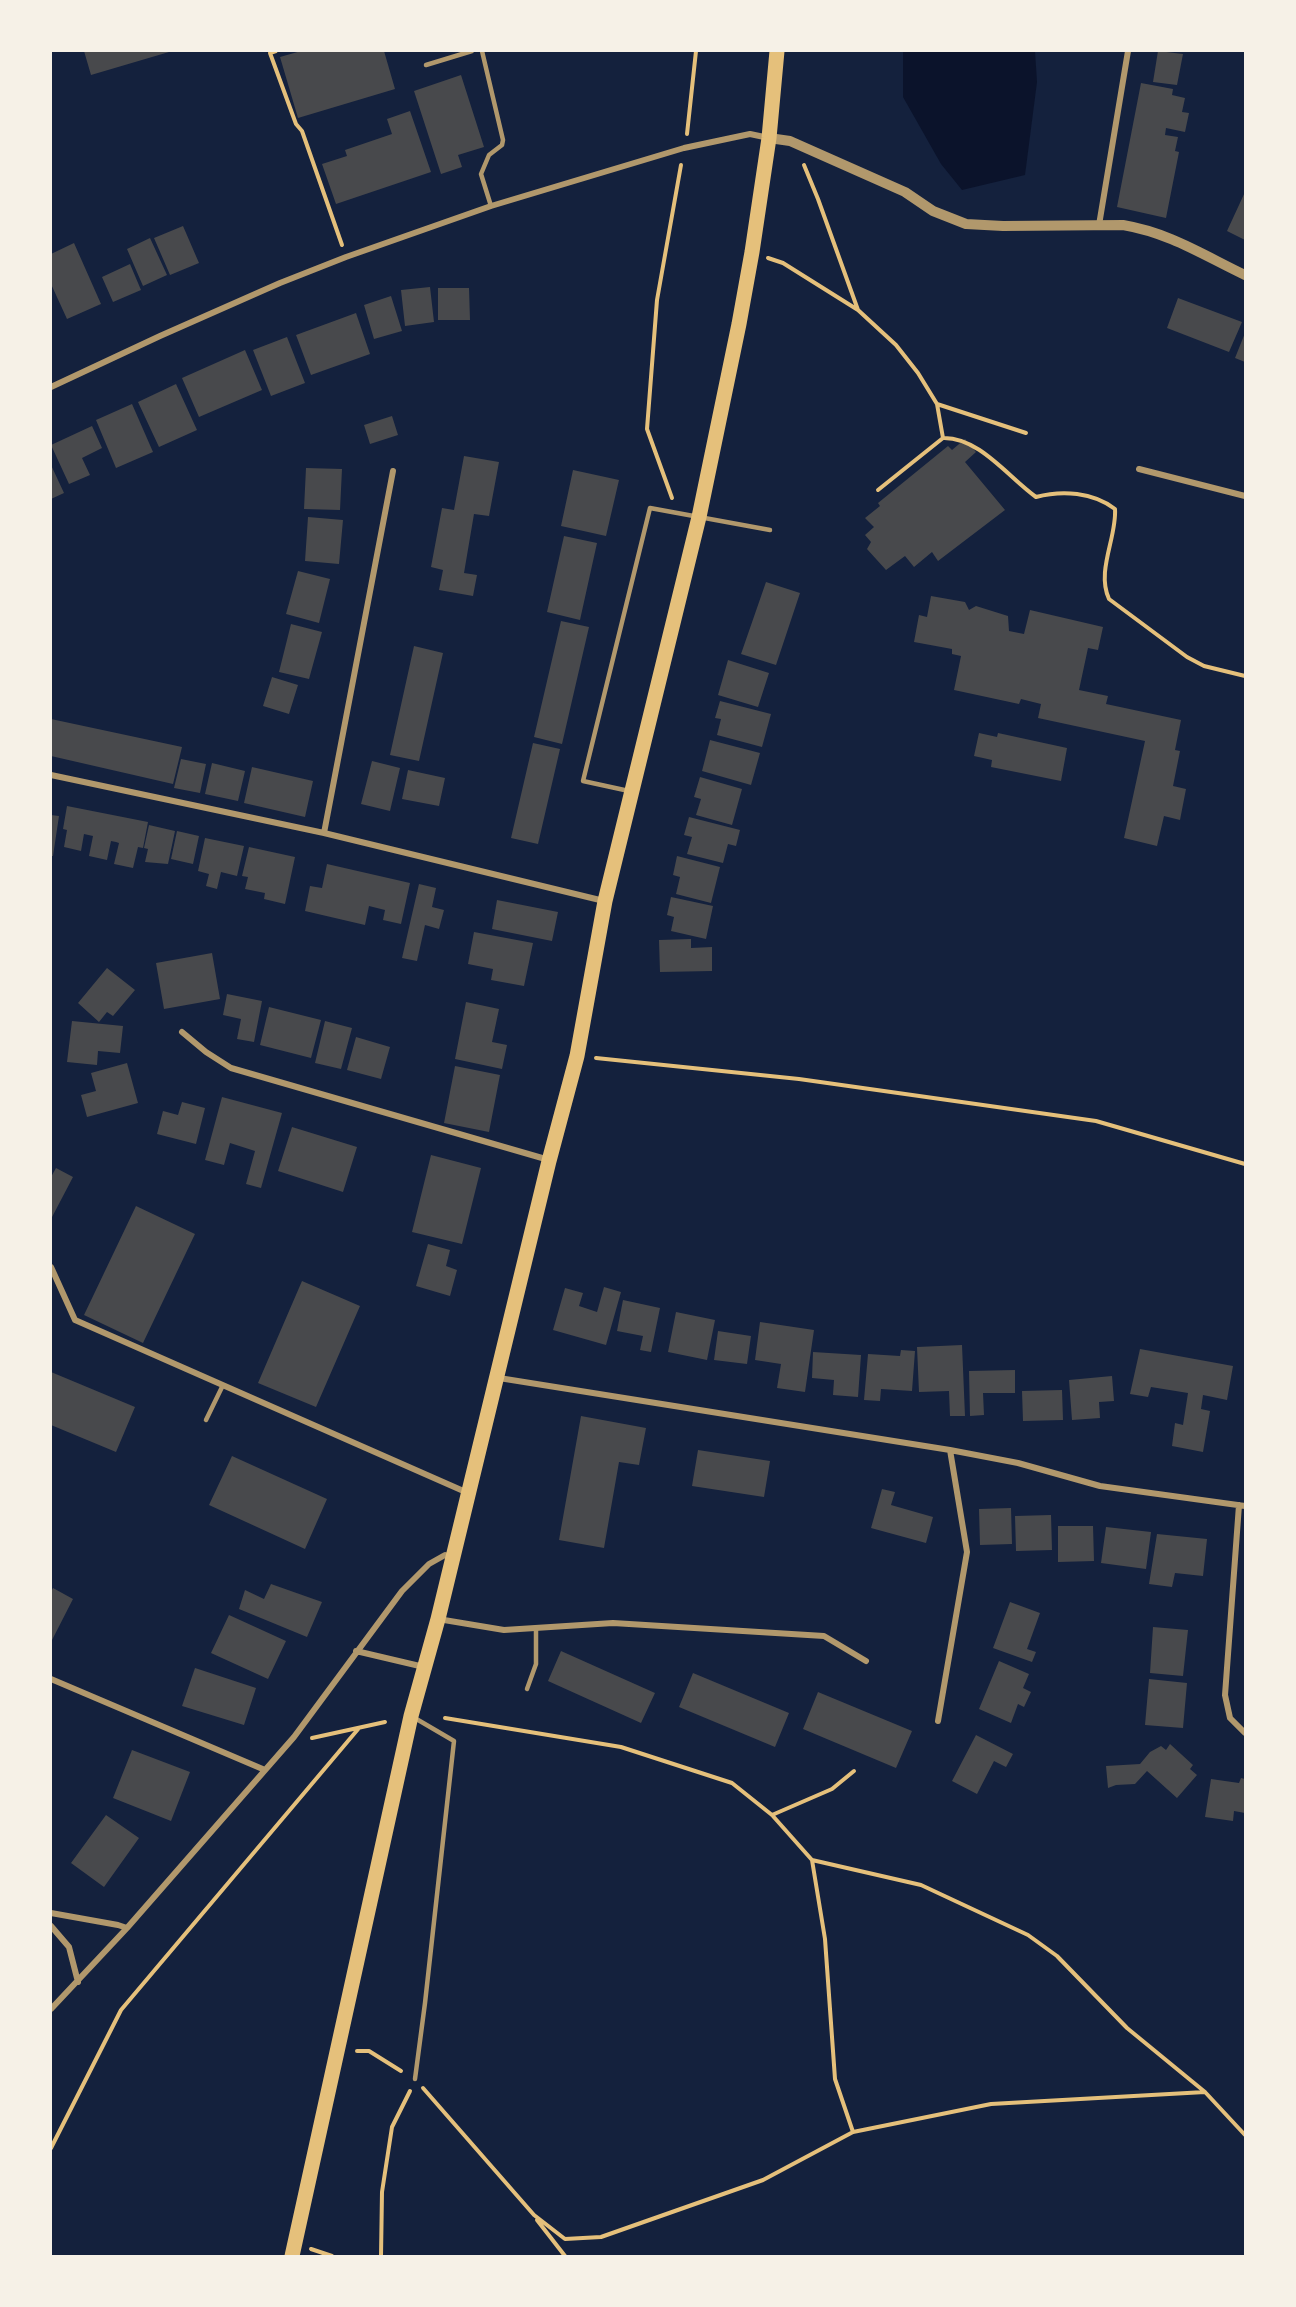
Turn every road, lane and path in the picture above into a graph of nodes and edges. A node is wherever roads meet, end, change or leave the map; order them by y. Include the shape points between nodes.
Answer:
1 (276, 51) edge
2 (472, 51) edge
3 (482, 51) edge
4 (696, 51) edge
5 (777, 51) edge
6 (1128, 51) edge
7 (426, 65) dead end
8 (769, 138) junction
9 (790, 141) junction
10 (684, 148) junction
11 (492, 206) junction
12 (1099, 225) junction
13 (752, 252) junction
14 (346, 257) junction
15 (1245, 275) edge
16 (858, 310) junction
17 (51, 387) edge
18 (937, 404) junction
19 (1026, 433) dead end
20 (943, 438) junction
21 (1139, 469) dead end
22 (393, 471) dead end
23 (878, 490) dead end
24 (1245, 496) edge
25 (678, 513) junction
26 (699, 517) junction
27 (770, 530) dead end
28 (1245, 676) edge
29 (51, 775) edge
30 (632, 792) junction
31 (324, 833) junction
32 (605, 901) junction
33 (182, 1032) dead end
34 (577, 1056) junction
35 (549, 1161) junction
36 (1245, 1164) edge
37 (51, 1267) edge
38 (498, 1378) junction
39 (223, 1385) junction
40 (206, 1420) dead end
41 (950, 1450) junction
42 (469, 1493) junction
43 (1242, 1505) edge
44 (452, 1558) junction
45 (438, 1619) junction
46 (536, 1628) junction
47 (356, 1651) junction
48 (866, 1661) dead end
49 (424, 1667) junction
50 (51, 1679) edge
51 (527, 1689) dead end
52 (411, 1716) junction
53 (440, 1717) dead end
54 (938, 1721) dead end
55 (385, 1722) dead end
56 (360, 1728) junction
57 (1245, 1733) edge
58 (307, 1739) dead end
59 (265, 1770) junction
60 (854, 1771) dead end
61 (772, 1815) junction
62 (812, 1860) junction
63 (51, 1913) edge
64 (51, 1926) edge
65 (127, 1928) junction
66 (78, 1982) junction
67 (51, 2009) edge
68 (415, 2079) junction
69 (1205, 2092) junction
70 (853, 2132) junction
71 (1245, 2135) edge
72 (51, 2148) edge
73 (522, 2200) dead end
74 (534, 2216) junction
75 (292, 2256) edge
76 (381, 2256) edge
77 (565, 2256) edge

1 - 14 path via 270,53
2 - 7 lane
3 - 11 lane via 503,140 485,161 481,174
4 - 10 path
5 - 8 main road
6 - 12 street
8 - 9 street
8 - 10 street via 750,134
8 - 13 main road
9 - 12 street via 905,192 933,212 966,224
9 - 16 path via 819,199
10 - 11 street
10 - 25 path via 657,300 647,429
11 - 14 street
12 - 15 street via 1123,225 1169,237
13 - 16 path via 783,263
13 - 26 main road
14 - 17 street
16 - 18 path via 896,345
18 - 19 path
18 - 20 path
20 - 23 path
20 - 28 path via 975,446 1036,497 1069,492 1109,504 1115,509 1116,523 1106,566 1105,590 1109,599 1187,657 1204,666
21 - 24 street
22 - 31 street
25 - 26 lane
25 - 30 lane via 650,508 583,781
26 - 27 lane
26 - 30 main road
29 - 31 street
30 - 32 main road
31 - 32 street
32 - 34 main road
33 - 35 street via 231,1068
34 - 35 main road
34 - 36 path via 799,1079 1096,1121
35 - 38 main road
37 - 39 street via 75,1320
38 - 41 street
38 - 42 main road
39 - 40 lane
39 - 42 street
41 - 43 street via 1018,1463 1100,1486
41 - 54 street via 967,1552
42 - 44 main road
43 - 57 street via 1225,1695 1230,1718
44 - 45 main road
44 - 47 street via 445,1555 429,1564 402,1591
45 - 46 street via 504,1630
45 - 49 main road
46 - 48 street via 614,1623 824,1636
46 - 51 lane via 536,1664
47 - 49 street
47 - 59 street
49 - 52 main road
50 - 59 street
52 - 68 lane via 454,1741
52 - 75 main road
53 - 61 path via 621,1747 732,1783
55 - 56 path
56 - 58 path
56 - 72 path via 121,2010
59 - 65 street
60 - 61 path via 832,1789
61 - 62 path
62 - 69 path via 921,1885 1028,1935 1057,1956 1127,2028
62 - 70 path via 825,1939 835,2079
63 - 65 street
64 - 66 street via 69,1947
65 - 66 street
66 - 67 street
68 - 74 path
68 - 76 path via 392,2127 382,2192
69 - 70 path via 991,2104
69 - 71 path
70 - 74 path via 763,2180 601,2237 565,2239
73 - 74 path
74 - 77 path

